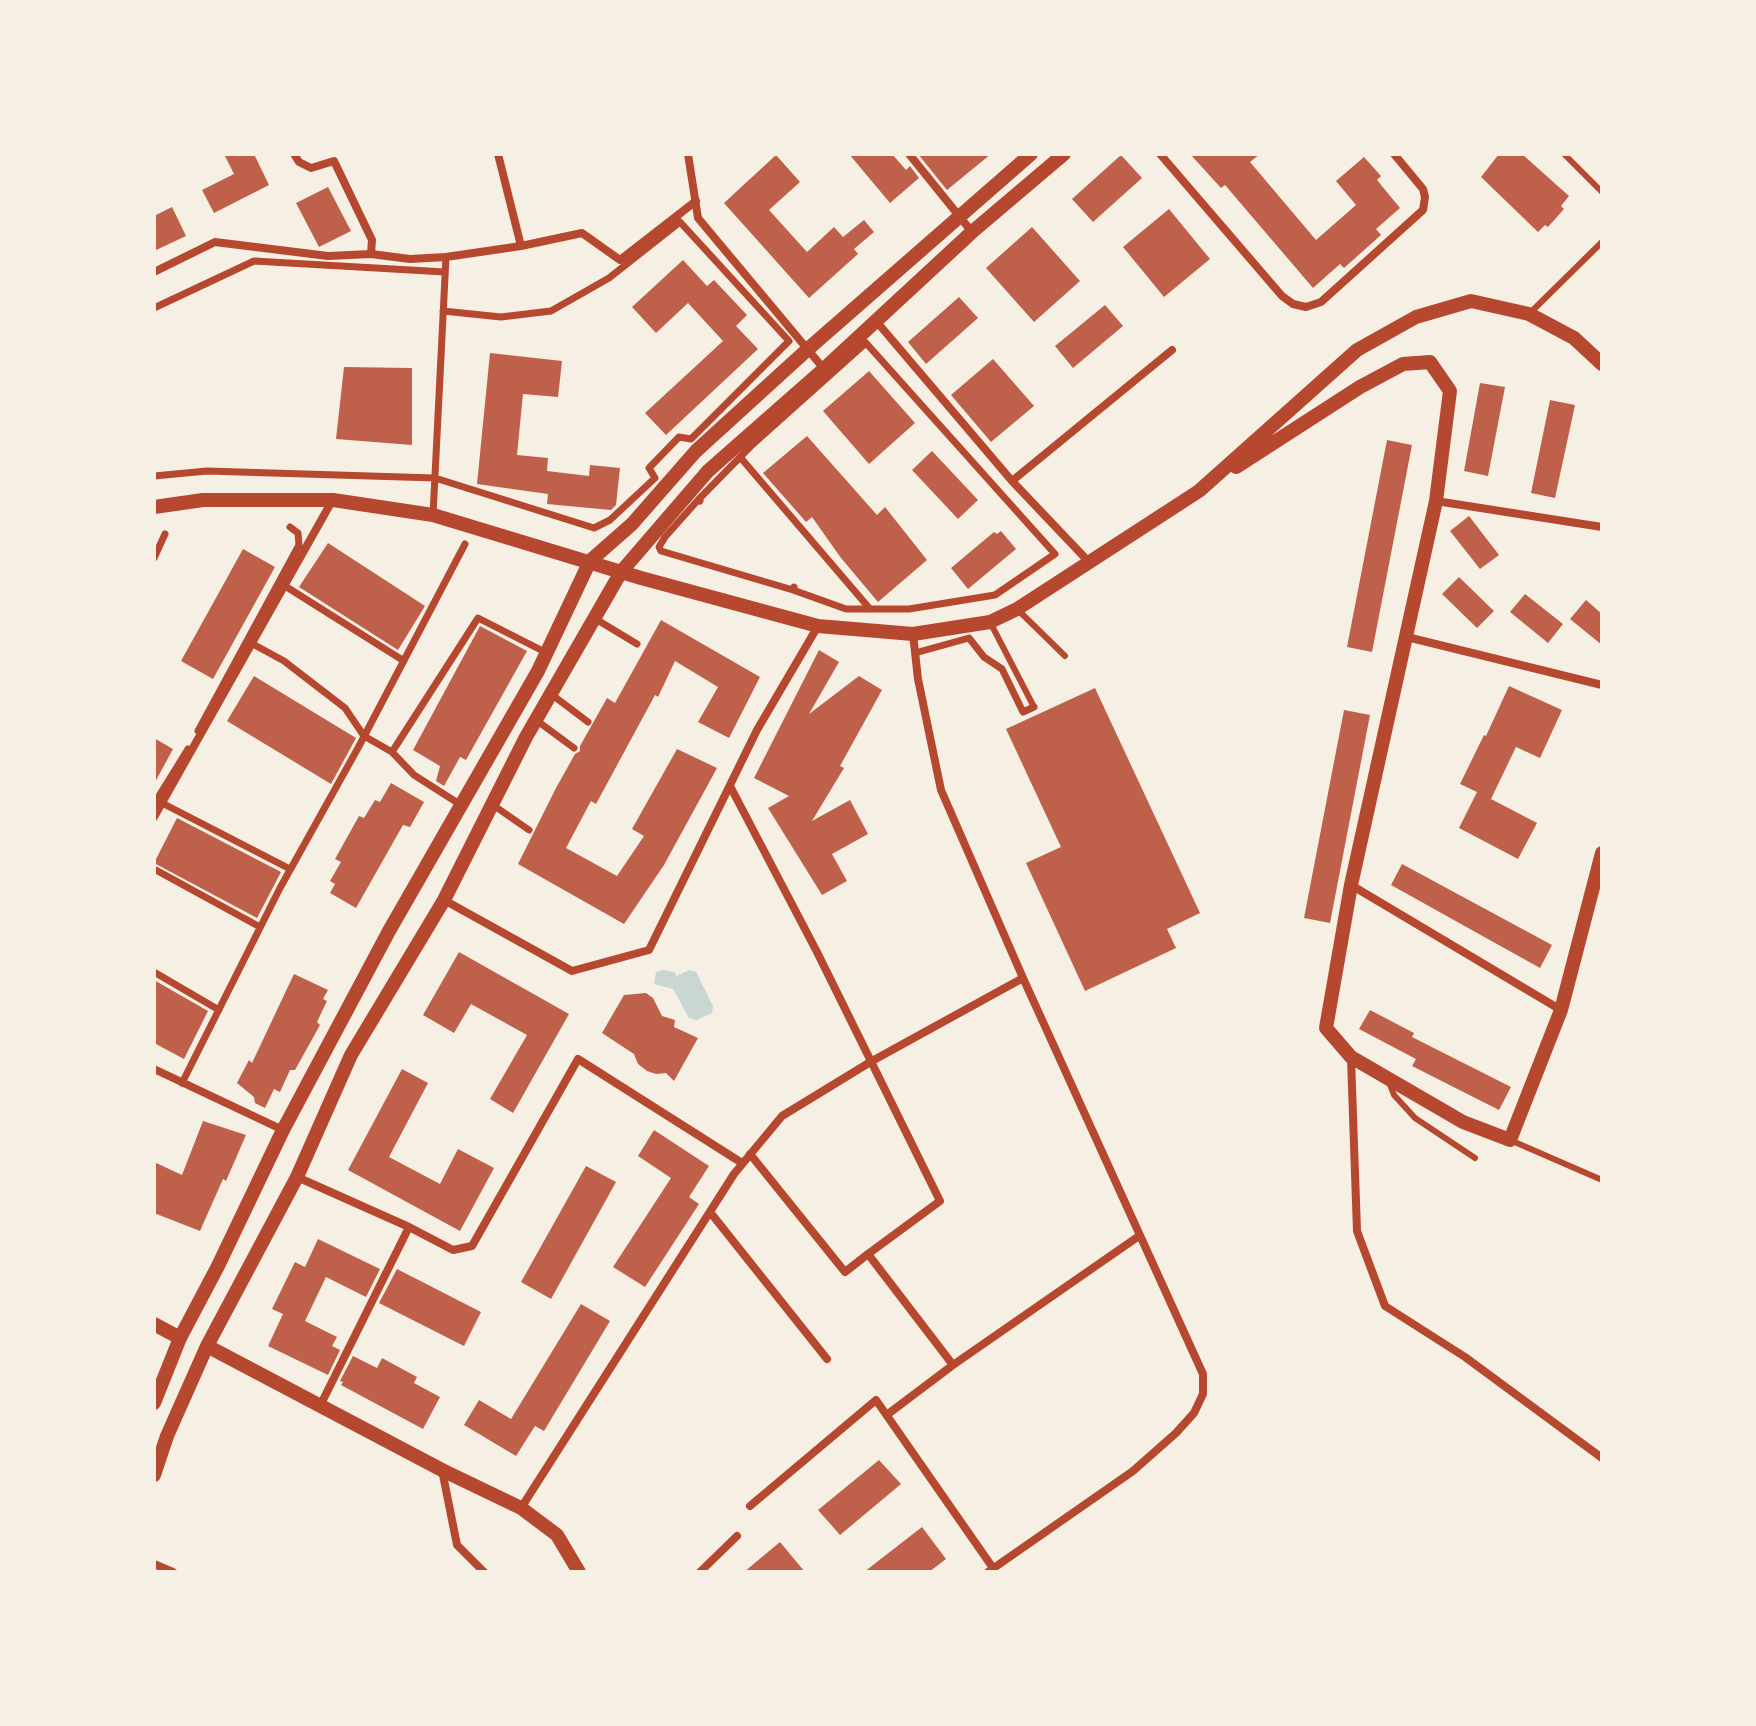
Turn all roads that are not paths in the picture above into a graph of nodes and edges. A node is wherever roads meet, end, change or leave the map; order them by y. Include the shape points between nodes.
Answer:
1 (294, 154) edge
2 (498, 154) edge
3 (688, 154) edge
4 (909, 154) edge
5 (1031, 154) edge
6 (1064, 154) edge
7 (1160, 154) edge
8 (1394, 154) edge
9 (1564, 154) edge
10 (1602, 192) edge
11 (696, 201) junction
12 (960, 218) junction
13 (972, 232) junction
14 (1602, 242) edge
15 (521, 246) junction
16 (371, 254) junction
17 (446, 257) junction
18 (154, 272) edge
19 (445, 272) junction
20 (154, 308) edge
21 (443, 311) junction
22 (1529, 314) junction
23 (876, 321) junction
24 (808, 349) junction
25 (1172, 350) dead end
26 (1602, 364) edge
27 (824, 369) junction
28 (740, 457) junction
29 (154, 476) edge
30 (435, 478) junction
31 (1012, 481) junction
32 (1199, 491) junction
33 (333, 500) junction
34 (1436, 501) junction
35 (154, 507) edge
36 (433, 515) junction
37 (290, 527) dead end
38 (1602, 527) edge
39 (165, 534) dead end
40 (465, 544) dead end
41 (154, 558) edge
42 (590, 561) junction
43 (1088, 561) junction
44 (621, 572) junction
45 (285, 586) junction
46 (870, 609) junction
47 (1017, 609) junction
48 (594, 618) junction
49 (990, 622) junction
50 (818, 626) junction
51 (913, 634) junction
52 (1407, 637) junction
53 (251, 643) junction
54 (637, 644) dead end
55 (547, 653) junction
56 (915, 653) junction
57 (1065, 656) dead end
58 (404, 661) junction
59 (1602, 685) edge
60 (551, 694) junction
61 (1034, 707) joint
62 (536, 720) junction
63 (588, 722) dead end
64 (364, 736) junction
65 (574, 748) dead end
66 (392, 752) junction
67 (730, 786) junction
68 (158, 804) edge
69 (461, 805) junction
70 (493, 805) junction
71 (154, 817) edge
72 (529, 830) dead end
73 (1602, 853) edge
74 (154, 869) edge
75 (290, 869) junction
76 (1351, 885) junction
77 (444, 900) junction
78 (260, 927) junction
79 (154, 972) edge
80 (1023, 978) junction
81 (219, 1010) junction
82 (1561, 1010) junction
83 (1351, 1057) junction
84 (872, 1061) junction
85 (154, 1069) edge
86 (1388, 1078) junction
87 (182, 1083) junction
88 (283, 1130) junction
89 (1510, 1140) junction
90 (750, 1154) junction
91 (1475, 1158) dead end
92 (742, 1163) junction
93 (297, 1177) junction
94 (1602, 1180) edge
95 (710, 1212) junction
96 (409, 1227) junction
97 (1139, 1236) junction
98 (868, 1254) junction
99 (154, 1324) edge
100 (180, 1338) junction
101 (207, 1346) junction
102 (827, 1359) dead end
103 (953, 1365) junction
104 (154, 1403) edge
105 (320, 1406) junction
106 (888, 1414) junction
107 (1602, 1458) edge
108 (442, 1470) junction
109 (154, 1475) edge
110 (750, 1506) dead end
111 (521, 1508) junction
112 (737, 1536) dead end
113 (154, 1564) edge
114 (990, 1570) edge
115 (173, 1572) edge
116 (484, 1572) edge
117 (579, 1572) edge
118 (700, 1572) edge

1 - 16 street via 311,168 334,161 372,240
2 - 15 street
3 - 11 street
4 - 12 street
5 - 12 street
6 - 13 street
7 - 8 street via 1282,296 1306,307 1321,302 1423,210 1423,189
9 - 10 lane
11 - 15 street via 620,260 582,233
11 - 24 street via 698,218
12 - 13 street
12 - 24 street
13 - 23 street
14 - 22 lane
15 - 17 street
16 - 17 street
16 - 18 street via 328,256 215,242
17 - 19 street
19 - 20 street via 254,261
19 - 21 street
21 - 30 street
21 - 30 street via 501,317 551,311 609,278 680,222 789,341 691,439 679,437 649,468 655,478 594,528
22 - 26 street via 1574,338
22 - 32 street via 1471,301 1416,317 1357,350
23 - 27 street
23 - 31 street
24 - 27 street
24 - 42 street via 696,451 632,524
25 - 31 street
27 - 44 street via 708,471
28 - 46 street
28 - 46 street via 665,537 661,551 794,588 846,609
28 - 46 street via 866,343 1055,554 995,595 909,609
29 - 30 street via 207,471
30 - 36 street
31 - 43 street
32 - 34 street via 1360,387 1403,364 1430,362 1450,391
32 - 43 street
33 - 35 street via 203,500
33 - 36 street
33 - 45 street
34 - 38 street
34 - 52 street
36 - 42 street
37 - 68 street via 298,533 299,545
39 - 41 street
40 - 58 street
42 - 44 street
42 - 55 street
43 - 47 street
44 - 48 street
44 - 50 street
45 - 53 street
45 - 58 street
47 - 49 street
47 - 57 lane
48 - 54 street
48 - 60 street
49 - 51 street
49 - 61 lane
50 - 51 street
50 - 67 street
51 - 56 street
52 - 59 street
52 - 76 street
53 - 64 street via 345,708
53 - 68 street
55 - 66 street via 478,618
55 - 69 street
56 - 61 street via 969,638 1002,669 1023,712
56 - 80 street via 941,790
58 - 64 street
60 - 62 street
60 - 63 street
62 - 65 street
62 - 70 street
64 - 66 street
64 - 75 street
66 - 69 street via 414,775
67 - 77 street via 649,950 572,971
67 - 84 street
68 - 71 street
68 - 75 street
69 - 88 street
70 - 72 street
70 - 77 street
73 - 82 street
74 - 78 street
75 - 78 street
76 - 82 street
76 - 83 street via 1326,1028
77 - 93 street via 351,1055
78 - 81 street
79 - 81 street
80 - 84 street
80 - 97 street
81 - 87 street
82 - 89 street
83 - 86 street
83 - 107 street via 1357,1231 1385,1306 1465,1357
84 - 90 street via 782,1116
84 - 98 street via 940,1201
85 - 87 street
86 - 89 street via 1463,1122
86 - 91 lane via 1394,1095 1415,1118
87 - 88 street
88 - 100 street
89 - 94 lane
90 - 92 street
90 - 98 street via 845,1272
92 - 95 street
92 - 96 street via 578,1059 472,1246 453,1250
93 - 96 street
93 - 101 street
95 - 102 street
95 - 111 street
96 - 105 street
97 - 103 street
97 - 114 street via 1203,1374 1203,1394 1176,1433 1133,1471
98 - 103 street
99 - 100 street
100 - 104 street
101 - 105 street
101 - 109 street
103 - 106 street
105 - 108 street
106 - 110 street via 876,1400
106 - 114 street
108 - 111 street
108 - 116 street via 457,1545
111 - 117 street via 557,1535
112 - 118 street
113 - 115 street

